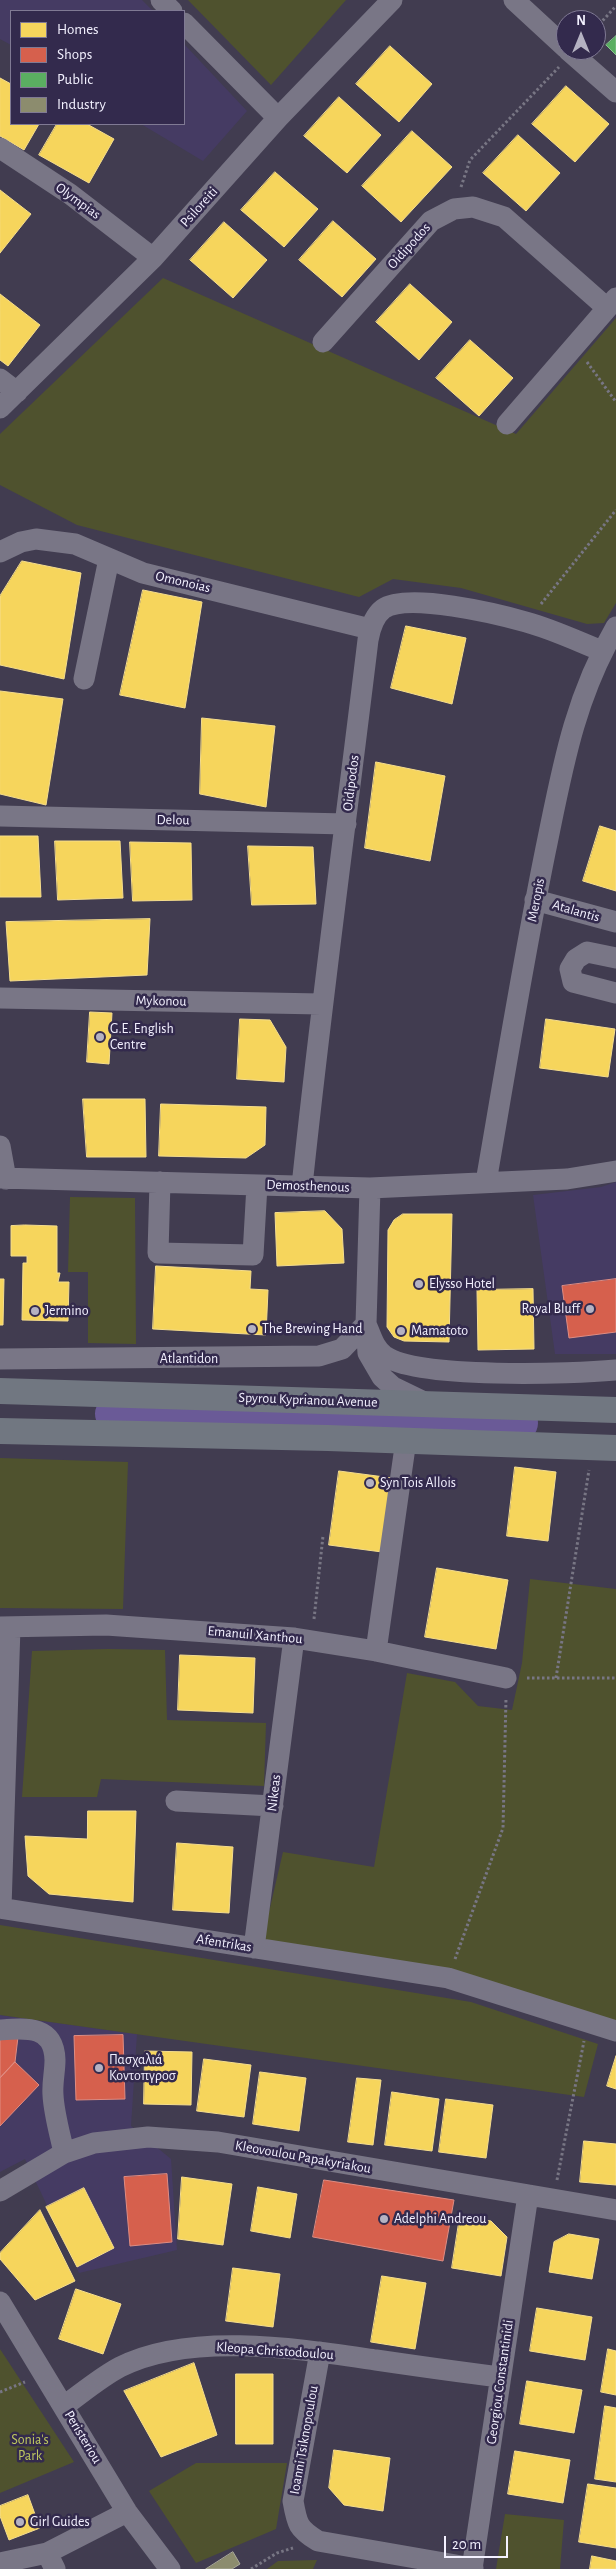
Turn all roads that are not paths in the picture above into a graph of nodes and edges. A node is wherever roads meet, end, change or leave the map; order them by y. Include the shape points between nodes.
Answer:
1 (161, 0) edge
2 (392, 0) edge
3 (514, 0) edge
4 (171, 10) edge
5 (185, 24) edge
6 (556, 38) edge
7 (580, 60) edge
8 (616, 92) edge
9 (278, 118) junction
10 (0, 148) edge
11 (153, 258) junction
12 (612, 303) edge
13 (323, 342) dead end
14 (0, 379) edge
15 (17, 392) junction
16 (0, 408) edge
17 (507, 424) dead end
18 (0, 552) edge
19 (109, 559) junction
20 (616, 627) edge
21 (370, 629) junction
22 (602, 651) junction
23 (84, 679) dead end
24 (0, 816) edge
25 (346, 824) junction
26 (536, 900) junction
27 (616, 922) edge
28 (616, 958) edge
29 (616, 993) edge
30 (0, 998) edge
31 (321, 1004) junction
32 (0, 1146) edge
33 (616, 1171) edge
34 (3, 1178) edge
35 (160, 1182) junction
36 (486, 1182) junction
37 (257, 1185) junction
38 (302, 1186) junction
39 (370, 1188) junction
40 (366, 1324) junction
41 (0, 1359) edge
42 (616, 1370) edge
43 (0, 1392) edge
44 (426, 1403) junction
45 (616, 1410) edge
46 (0, 1431) edge
47 (406, 1440) junction
48 (605, 1447) edge
49 (5, 1627) edge
50 (294, 1638) junction
51 (376, 1651) junction
52 (506, 1678) road end
53 (176, 1801) dead end
54 (273, 1806) junction
55 (0, 1908) edge
56 (254, 1948) junction
57 (0, 2030) edge
58 (616, 2031) edge
59 (64, 2153) junction
60 (0, 2192) edge
61 (528, 2195) junction
62 (616, 2210) edge
63 (0, 2302) edge
64 (320, 2352) junction
65 (500, 2377) junction
66 (64, 2406) junction
67 (127, 2512) junction
68 (51, 2561) edge
69 (0, 2563) edge
70 (473, 2568) edge
71 (170, 2569) edge

1 - 4 street
2 - 9 street, Psiloreiti
3 - 6 street
5 - 9 street
7 - 8 street
9 - 11 street, Psiloreiti
10 - 11 street, Olympias via 70,194
11 - 15 street, Psiloreiti
12 - 13 street, Oidipodos via 504,216 473,207 454,209 431,221
12 - 17 street, Oidipodos
14 - 15 street
15 - 16 street, Psiloreiti
18 - 19 street, Omonoias via 21,542 52,539 74,544
19 - 21 street, Omonoias via 143,573
19 - 23 street
20 - 22 street, Meropis
21 - 22 street, Oidipodos via 382,610 389,606 408,602 440,604 527,622
21 - 25 street, Oidipodos
22 - 26 street, Meropis via 574,719
24 - 25 street, Delou
25 - 31 street, Oidipodos
26 - 27 street, Atalantis
26 - 36 street, Meropis
28 - 29 street via 587,952 570,969 573,982
30 - 31 street, Mykonou
31 - 38 street, Oidipodos
32 - 34 street
33 - 36 street, Demosthenous via 567,1179
34 - 35 street, Demosthenous
35 - 37 street, Demosthenous
35 - 37 street via 158,1253 253,1255
36 - 39 street, Demosthenous
37 - 38 street, Demosthenous
38 - 39 street, Demosthenous
39 - 40 street
40 - 41 street, Atlantidon via 342,1349 320,1356
40 - 42 street via 376,1349 385,1356 420,1367 498,1372
40 - 44 street via 368,1353 382,1377 393,1387
43 - 44 main road, Spyrou Kyprianou Avenue
44 - 45 main road, Spyrou Kyprianou Avenue
46 - 47 main road
47 - 48 main road
47 - 51 street
49 - 50 street, Emanuil Xanthou via 106,1625
49 - 55 street
50 - 51 street, Emanuil Xanthou
50 - 54 street, Nikeas
51 - 52 street, Emanuil Xanthou
53 - 54 street
54 - 56 street, Nikeas
55 - 56 street, Afentrikas
56 - 58 street, Afentrikas via 448,1978
57 - 59 street via 27,2028 42,2032 50,2041 55,2059 53,2096
59 - 60 street, Kleovoulou Papakyriakou
59 - 61 street, Kleovoulou Papakyriakou via 94,2143 148,2137 218,2142
61 - 62 street, Kleovoulou Papakyriakou
61 - 65 street, Georgiou Constantinidi
63 - 66 street, Peristeriou
64 - 65 street, Kleopa Christodoulou
64 - 66 street, Kleopa Christodoulou via 190,2346 120,2367
64 - 70 street, Ioanni Tsiknopoulou via 293,2501 302,2532 318,2541
65 - 70 street, Georgiou Constantinidi
66 - 67 street, Peristeriou
67 - 68 street
67 - 71 street, Peristeriou
68 - 69 street

